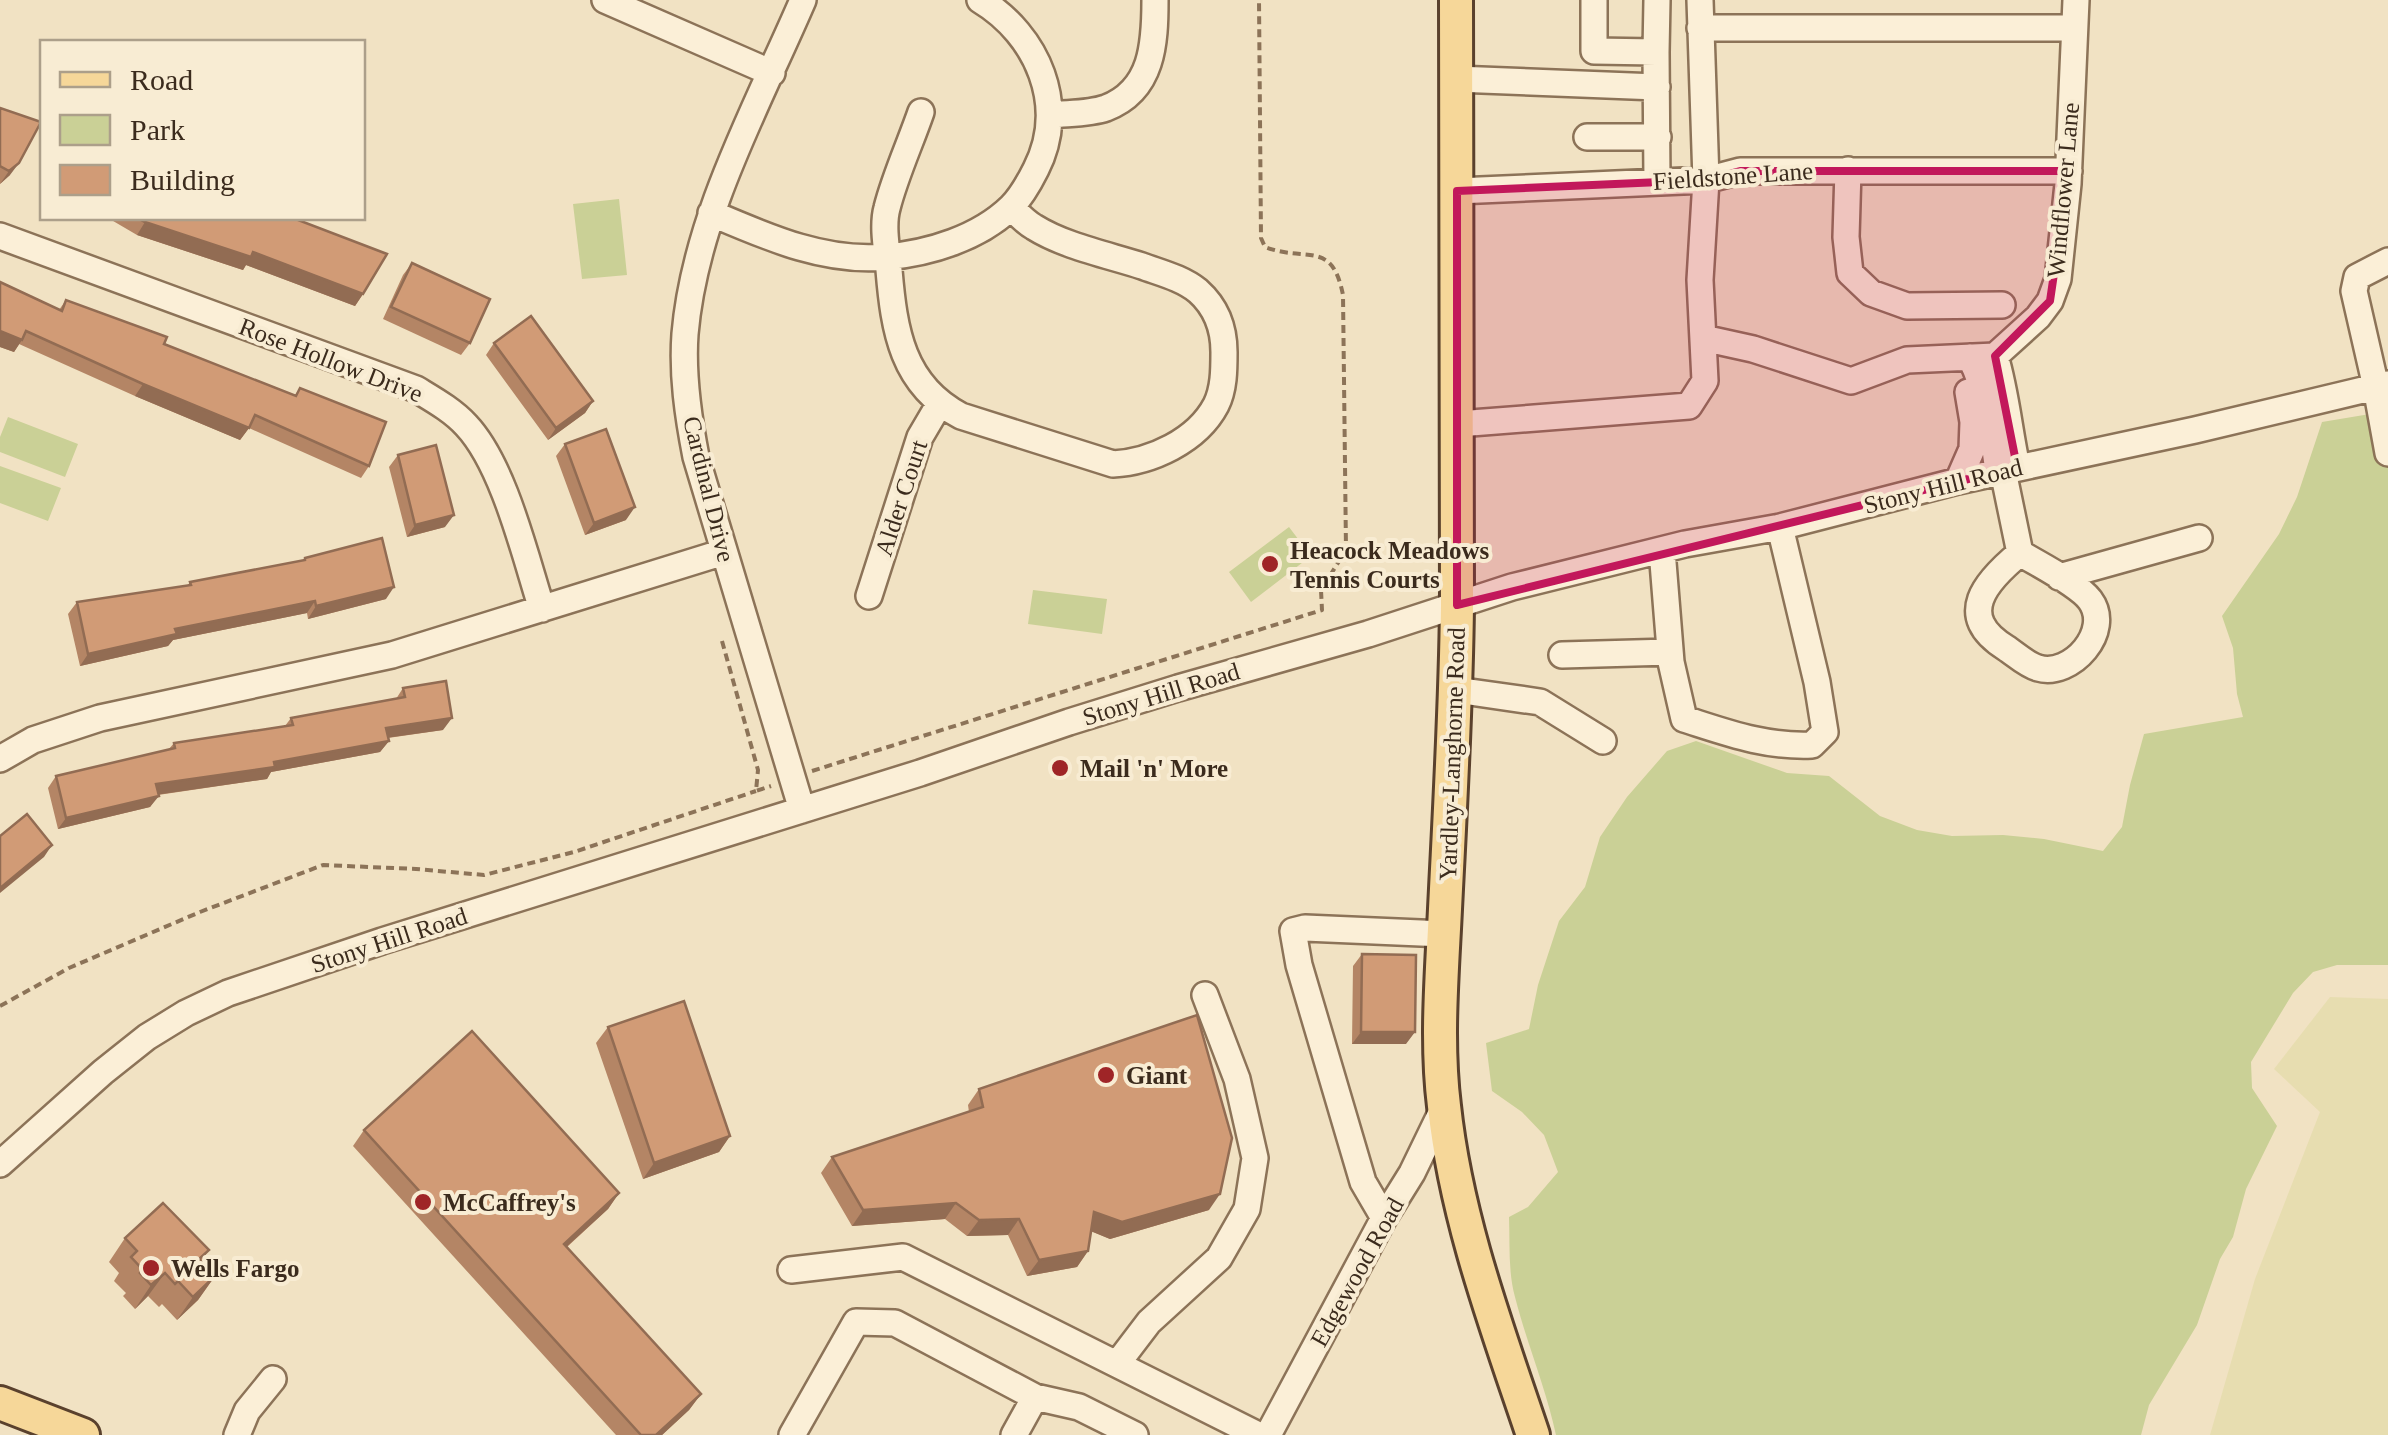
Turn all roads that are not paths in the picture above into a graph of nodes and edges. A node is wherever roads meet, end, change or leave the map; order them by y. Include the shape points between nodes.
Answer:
1 (605, 0) edge
2 (804, 0) edge
3 (980, 0) edge
4 (1155, 0) edge
5 (1456, 0) edge
6 (1594, 0) edge
7 (1657, 0) edge
8 (1700, 0) edge
9 (2076, 0) edge
10 (1700, 28) junction
11 (2074, 28) junction
12 (1656, 52) junction
13 (772, 73) junction
14 (1456, 79) junction
15 (1657, 87) junction
16 (921, 112) dead end
17 (1051, 115) junction
18 (1587, 137) dead end
19 (1658, 137) junction
20 (1848, 170) junction
21 (2069, 171) junction
22 (1706, 180) junction
23 (1657, 182) junction
24 (1457, 191) junction
25 (1011, 207) junction
26 (712, 213) junction
27 (0, 236) edge
28 (888, 257) junction
29 (2388, 261) edge
30 (2002, 305) dead end
31 (1704, 338) junction
32 (1981, 361) junction
33 (2382, 386) edge
34 (940, 403) junction
35 (1458, 424) junction
36 (2388, 453) edge
37 (2006, 470) junction
38 (1958, 481) junction
39 (1780, 527) junction
40 (2199, 538) dead end
41 (1662, 550) junction
42 (724, 552) junction
43 (2020, 552) junction
44 (2059, 577) junction
45 (869, 596) dead end
46 (1458, 605) junction
47 (542, 610) junction
48 (1670, 652) junction
49 (1562, 655) dead end
50 (1456, 690) junction
51 (1604, 741) dead end
52 (0, 759) edge
53 (802, 810) junction
54 (1444, 934) junction
55 (1205, 995) dead end
56 (1444, 1107) junction
57 (0, 1164) edge
58 (1384, 1218) junction
59 (791, 1270) dead end
60 (1117, 1364) junction
61 (274, 1380) dead end
62 (1035, 1398) junction
63 (0, 1403) edge
64 (83, 1435) edge
65 (238, 1435) edge
66 (792, 1435) edge
67 (1014, 1435) edge
68 (1136, 1435) edge
69 (1258, 1435) edge
70 (1268, 1435) edge
71 (1533, 1435) edge

1 - 13 street
2 - 13 street, Cardinal Drive
3 - 17 street via 1030,47
4 - 17 street via 1152,55 1131,91 1106,108
5 - 14 main road, Yardley-Langhorne Road
6 - 12 street via 1594,50
7 - 12 street
8 - 10 street
9 - 11 street, Windflower Lane
10 - 11 street
10 - 22 street
11 - 21 street, Windflower Lane
12 - 15 street
13 - 26 street, Cardinal Drive
14 - 15 street
14 - 24 main road, Yardley-Langhorne Road
15 - 19 street
16 - 28 street via 886,212
17 - 25 street via 1040,161
18 - 19 street
19 - 23 street
20 - 21 street, Fieldstone Lane
20 - 22 street, Fieldstone Lane via 1740,171
20 - 30 street via 1850,273 1871,293 1907,306
21 - 32 street, Windflower Lane via 2050,301
22 - 23 street, Fieldstone Lane
22 - 31 street
23 - 24 street, Fieldstone Lane
24 - 35 main road, Yardley-Langhorne Road
25 - 28 street via 957,241
25 - 34 street via 1049,236 1174,277 1200,293 1220,322 1224,343 1216,404 1170,448 1113,464 961,416
26 - 28 street via 821,253
26 - 42 street, Cardinal Drive via 693,280 684,368 696,457
27 - 47 street, Rose Hollow Drive via 416,389 449,409 485,449 502,484
28 - 34 street via 902,350
29 - 33 street via 2357,276 2354,292
31 - 32 street via 1852,381 1907,360
31 - 35 street via 1705,381 1689,406
32 - 37 street via 2004,387
32 - 38 street via 1969,379 1972,449
33 - 36 street
33 - 37 street, Stony Hill Road
34 - 45 street, Alder Court via 920,437
35 - 46 main road, Yardley-Langhorne Road
37 - 38 street, Stony Hill Road
37 - 43 street
38 - 39 street, Stony Hill Road
39 - 41 street, Stony Hill Road
39 - 48 street via 1825,732 1812,745 1782,746 1684,718
40 - 44 street
41 - 46 street, Stony Hill Road
41 - 48 street
42 - 47 street
42 - 53 street, Cardinal Drive
43 - 44 street
43 - 44 street via 1993,576 1978,611 1994,640 2038,668 2060,667 2097,632 2090,599
46 - 50 main road, Yardley-Langhorne Road
46 - 53 street, Stony Hill Road
47 - 52 street via 361,663 100,718 33,740
48 - 49 street
50 - 51 street via 1540,702
50 - 54 main road, Yardley-Langhorne Road
53 - 57 street, Stony Hill Road via 228,993 147,1038
54 - 56 main road, Yardley-Langhorne Road
54 - 58 street via 1292,930 1363,1182
55 - 60 street via 1237,1079 1255,1158 1248,1209 1219,1258 1148,1322
56 - 58 street, Edgewood Road
56 - 71 main road, Yardley-Langhorne Road via 1471,1240
58 - 70 street, Edgewood Road
59 - 60 street via 903,1256
60 - 69 street
61 - 65 street via 247,1411
62 - 66 street via 895,1322 856,1322
62 - 67 street
62 - 68 street via 1079,1407
63 - 64 main road

